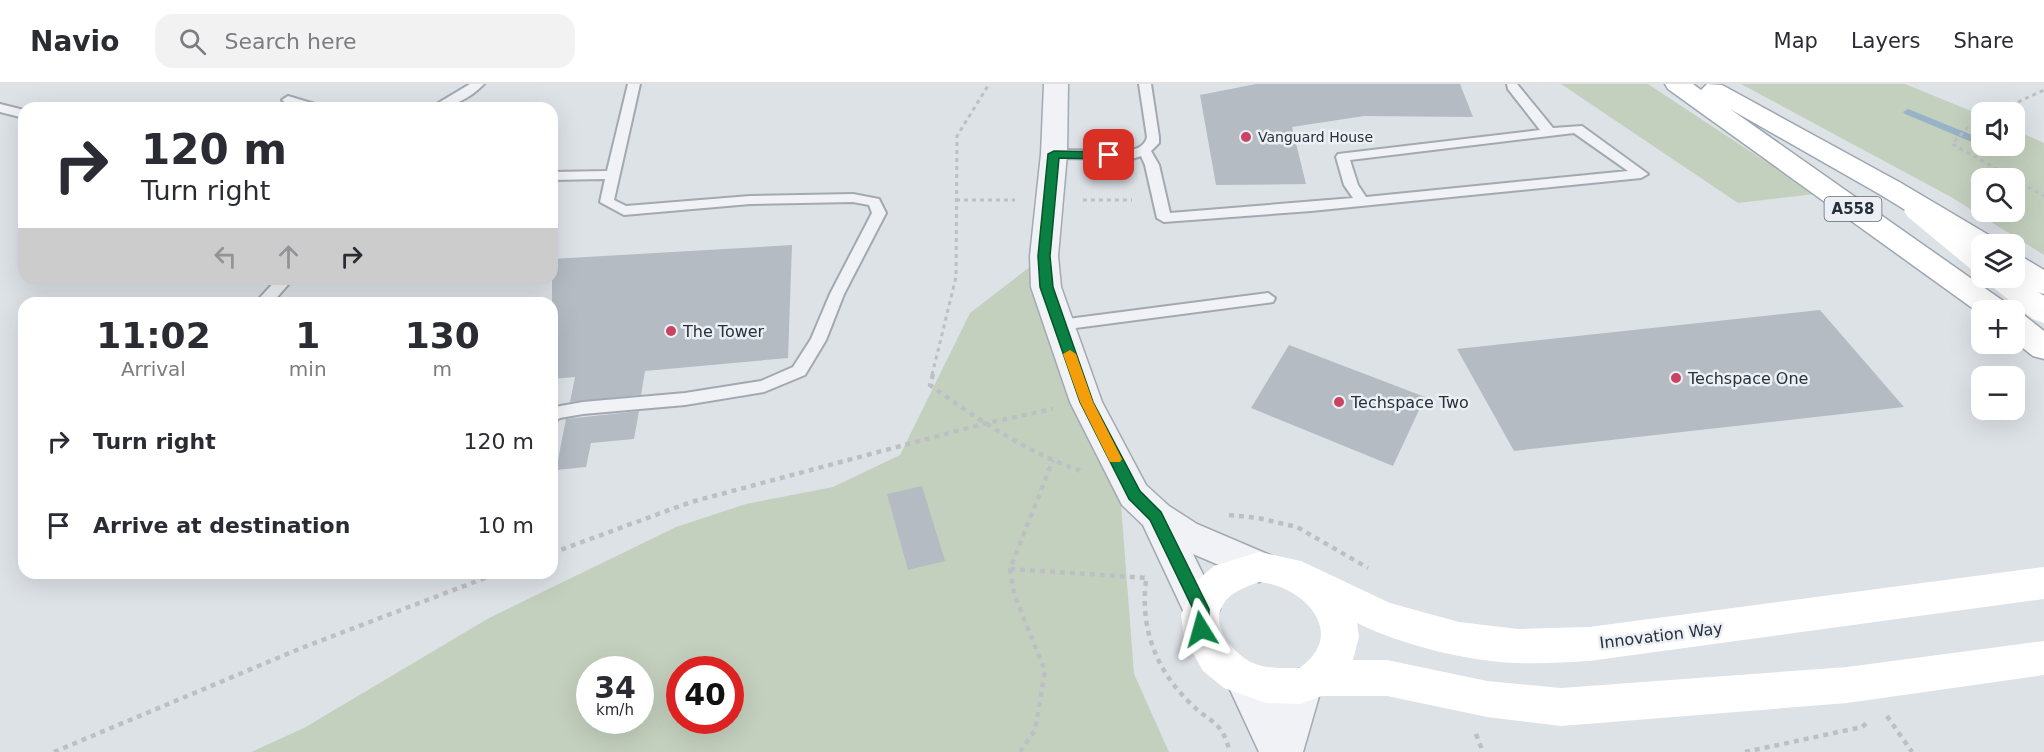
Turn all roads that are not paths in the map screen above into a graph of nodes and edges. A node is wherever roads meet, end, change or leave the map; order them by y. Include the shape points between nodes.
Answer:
1 (458, 84) edge
2 (634, 84) edge
3 (1056, 84) edge
4 (1145, 84) edge
5 (1677, 84) edge
6 (1701, 84) edge
7 (475, 86) edge
8 (1512, 86) dead end
9 (288, 100) dead end
10 (294, 102) edge
11 (447, 102) edge
12 (0, 108) edge
13 (18, 112) edge
14 (1550, 133) junction
15 (1144, 150) junction
16 (1054, 154) junction
17 (613, 175) junction
18 (558, 176) edge
19 (1891, 189) junction
20 (1362, 202) junction
21 (1971, 237) edge
22 (1971, 253) edge
23 (2025, 272) edge
24 (2044, 284) edge
25 (280, 285) edge
26 (2013, 288) edge
27 (269, 297) edge
28 (1268, 298) dead end
29 (1981, 300) edge
30 (2044, 312) edge
31 (1060, 325) junction
32 (2025, 333) edge
33 (2044, 348) edge
34 (558, 412) edge
35 (1156, 516) junction
36 (1274, 569) junction
37 (2044, 584) edge
38 (1201, 609) junction
39 (2044, 658) edge
40 (1246, 681) junction
41 (1309, 682) junction
42 (1281, 752) edge

1 - 7 lane
2 - 17 lane
3 - 16 street
4 - 15 lane via 1153,137
5 - 29 street, A558
6 - 19 street, A558
7 - 11 lane
8 - 14 lane
9 - 10 lane
12 - 13 lane
14 - 20 lane via 1343,157 1351,185
14 - 20 lane via 1577,129 1641,174
15 - 16 lane via 1132,155
15 - 20 lane via 1152,165 1164,218
16 - 31 street via 1044,256 1046,287
17 - 18 lane
17 - 34 lane via 607,202 624,212 750,200 853,198 874,202 879,213 800,370 764,386
19 - 21 street, A558
19 - 22 street
23 - 24 street
25 - 27 lane
26 - 30 street
28 - 31 lane
31 - 35 street via 1086,402 1134,495
32 - 33 street
35 - 36 street via 1184,534
35 - 38 street
36 - 37 street, Innovation Way via 1382,617 1459,639 1518,646 1589,644
36 - 38 street via 1239,570 1221,579 1208,592
36 - 41 street via 1308,581 1335,612 1340,630 1339,649 1331,665
38 - 40 street via 1201,629 1209,650 1225,668
39 - 41 street via 1847,685 1561,707 1487,699 1387,678
40 - 41 street via 1263,686
40 - 42 street
41 - 42 street

